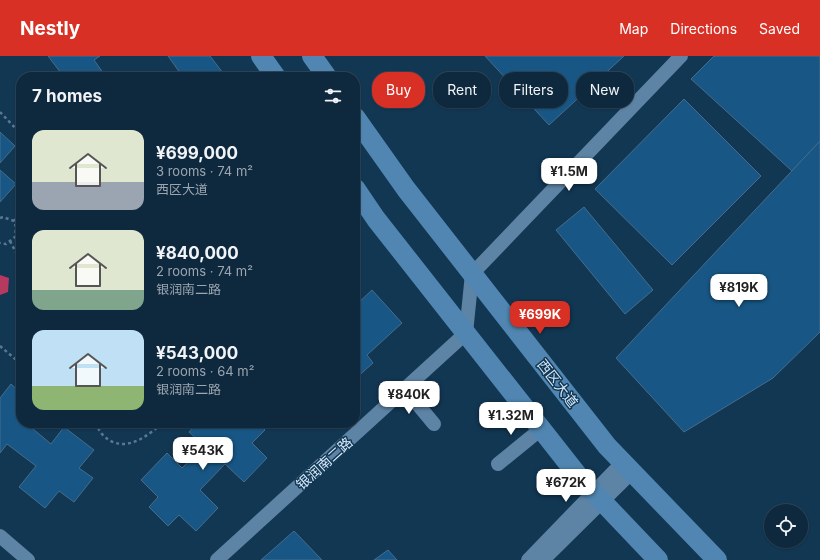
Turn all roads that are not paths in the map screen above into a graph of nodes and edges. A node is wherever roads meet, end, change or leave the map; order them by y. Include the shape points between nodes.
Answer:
1 (261, 56) edge
2 (312, 56) edge
3 (681, 56) edge
4 (272, 72) edge
5 (323, 72) edge
6 (360, 124) edge
7 (360, 195) edge
8 (472, 274) junction
9 (466, 333) junction
10 (405, 389) junction
11 (434, 424) dead end
12 (541, 429) junction
13 (498, 464) dead end
14 (627, 467) junction
15 (598, 497) junction
16 (0, 536) edge
17 (28, 560) edge
18 (217, 560) edge
19 (528, 560) edge
20 (542, 560) edge
21 (658, 560) edge
22 (717, 560) edge

1 - 4 main road
2 - 5 main road
3 - 8 street
6 - 8 main road, 西区大道 via 406,189
7 - 9 main road
8 - 9 street
8 - 14 main road, 西区大道 via 607,446
9 - 10 street, 银润南二路
9 - 12 main road
10 - 11 street
10 - 18 street, 银润南二路
12 - 13 street
12 - 15 main road
14 - 15 street
14 - 22 main road, 西区大道
15 - 19 street
15 - 20 street
15 - 21 main road
16 - 17 street

